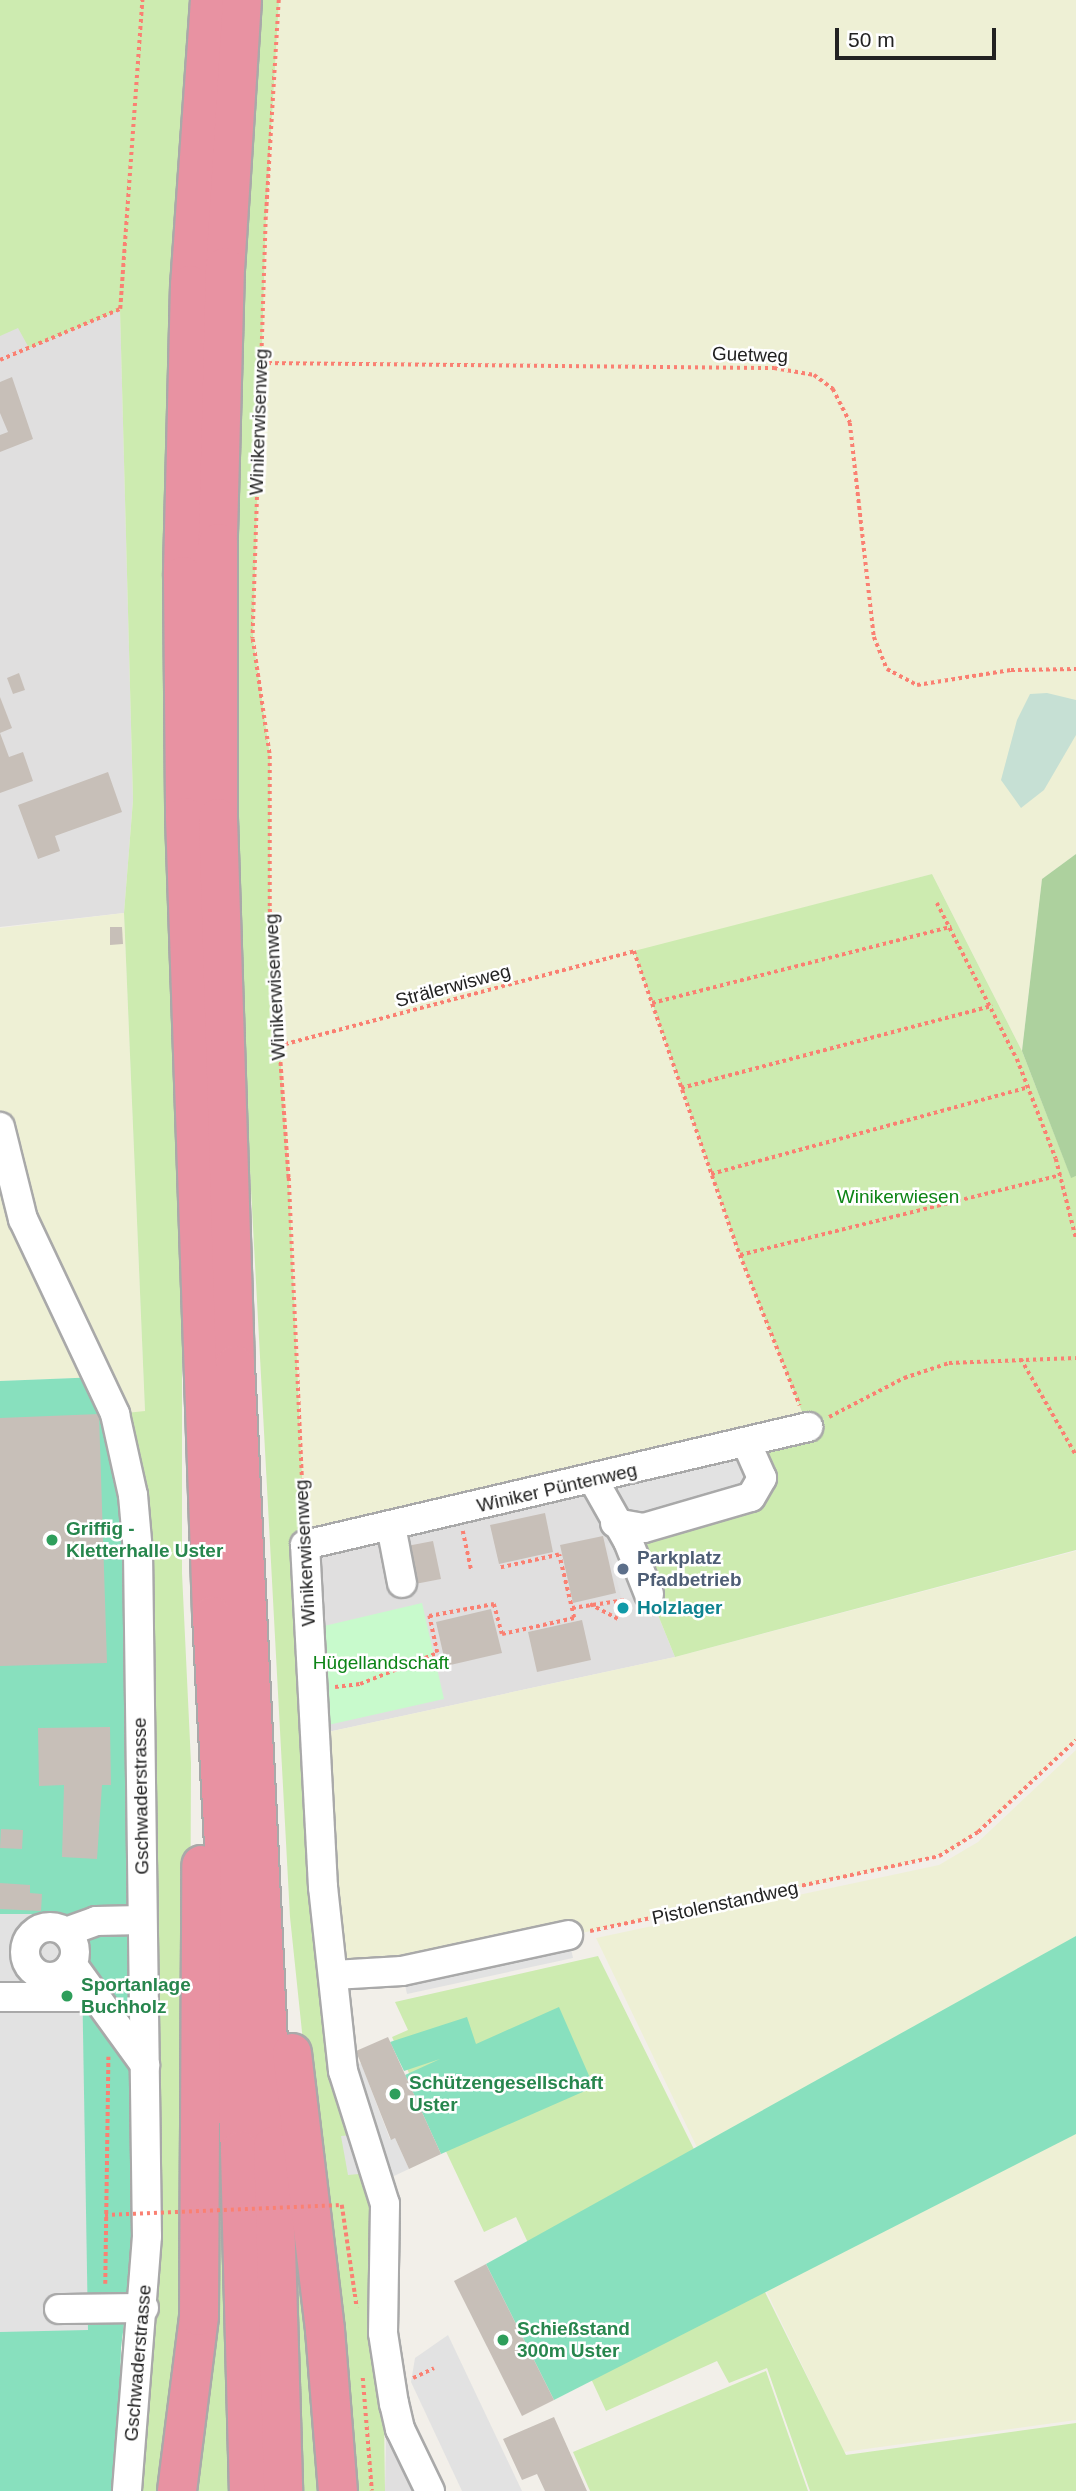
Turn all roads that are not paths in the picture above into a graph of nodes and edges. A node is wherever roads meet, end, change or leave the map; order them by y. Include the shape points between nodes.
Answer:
1 (210, 0) edge
2 (242, 0) edge
3 (0, 1127) edge
4 (808, 1427) road end
5 (746, 1442) junction
6 (594, 1480) junction
7 (615, 1524) junction
8 (391, 1526) junction
9 (305, 1545) joint
10 (402, 1583) dead end
11 (649, 1594) road end
12 (212, 1616) junction
13 (256, 1756) junction
14 (142, 1920) junction
15 (66, 1933) junction
16 (568, 1936) road end
17 (334, 1975) junction
18 (57, 1979) junction
19 (0, 1997) edge
20 (78, 1997) dead end
21 (145, 2065) junction
22 (60, 2315) dead end
23 (143, 2317) junction
24 (127, 2491) edge
25 (177, 2491) edge
26 (249, 2491) edge
27 (283, 2491) edge
28 (338, 2491) edge
29 (430, 2491) edge

1 - 12 highway via 190,285 183,576 191,1090
2 - 13 highway via 225,267 218,818 236,1378
3 - 14 street, Gschwaderstrasse via 23,1219 100,1377 126,1454 138,1552
4 - 5 street, Winiker Püntenweg
5 - 6 street, Winiker Püntenweg
5 - 7 street via 762,1478 751,1497 644,1528
6 - 7 street
6 - 8 street, Winiker Püntenweg
7 - 11 street via 628,1541
8 - 9 street, Winiker Püntenweg
8 - 10 street
9 - 17 street, Winikerwisenweg via 323,1886
12 - 25 highway via 197,1648 202,1955 198,2316
12 - 26 highway via 240,2151
13 - 27 highway
13 - 28 highway via 269,1815
14 - 15 street via 96,1921
14 - 21 street, Gschwaderstrasse
15 - 18 street via 75,1947
15 - 18 street via 41,1928 25,1948 29,1965
16 - 17 street via 402,1971
17 - 29 street, Winikerwisenweg via 342,2071 386,2204 383,2333 387,2366 400,2429
18 - 19 street
18 - 20 street
18 - 21 street
21 - 23 street, Gschwaderstrasse
22 - 23 street
23 - 24 street, Gschwaderstrasse

